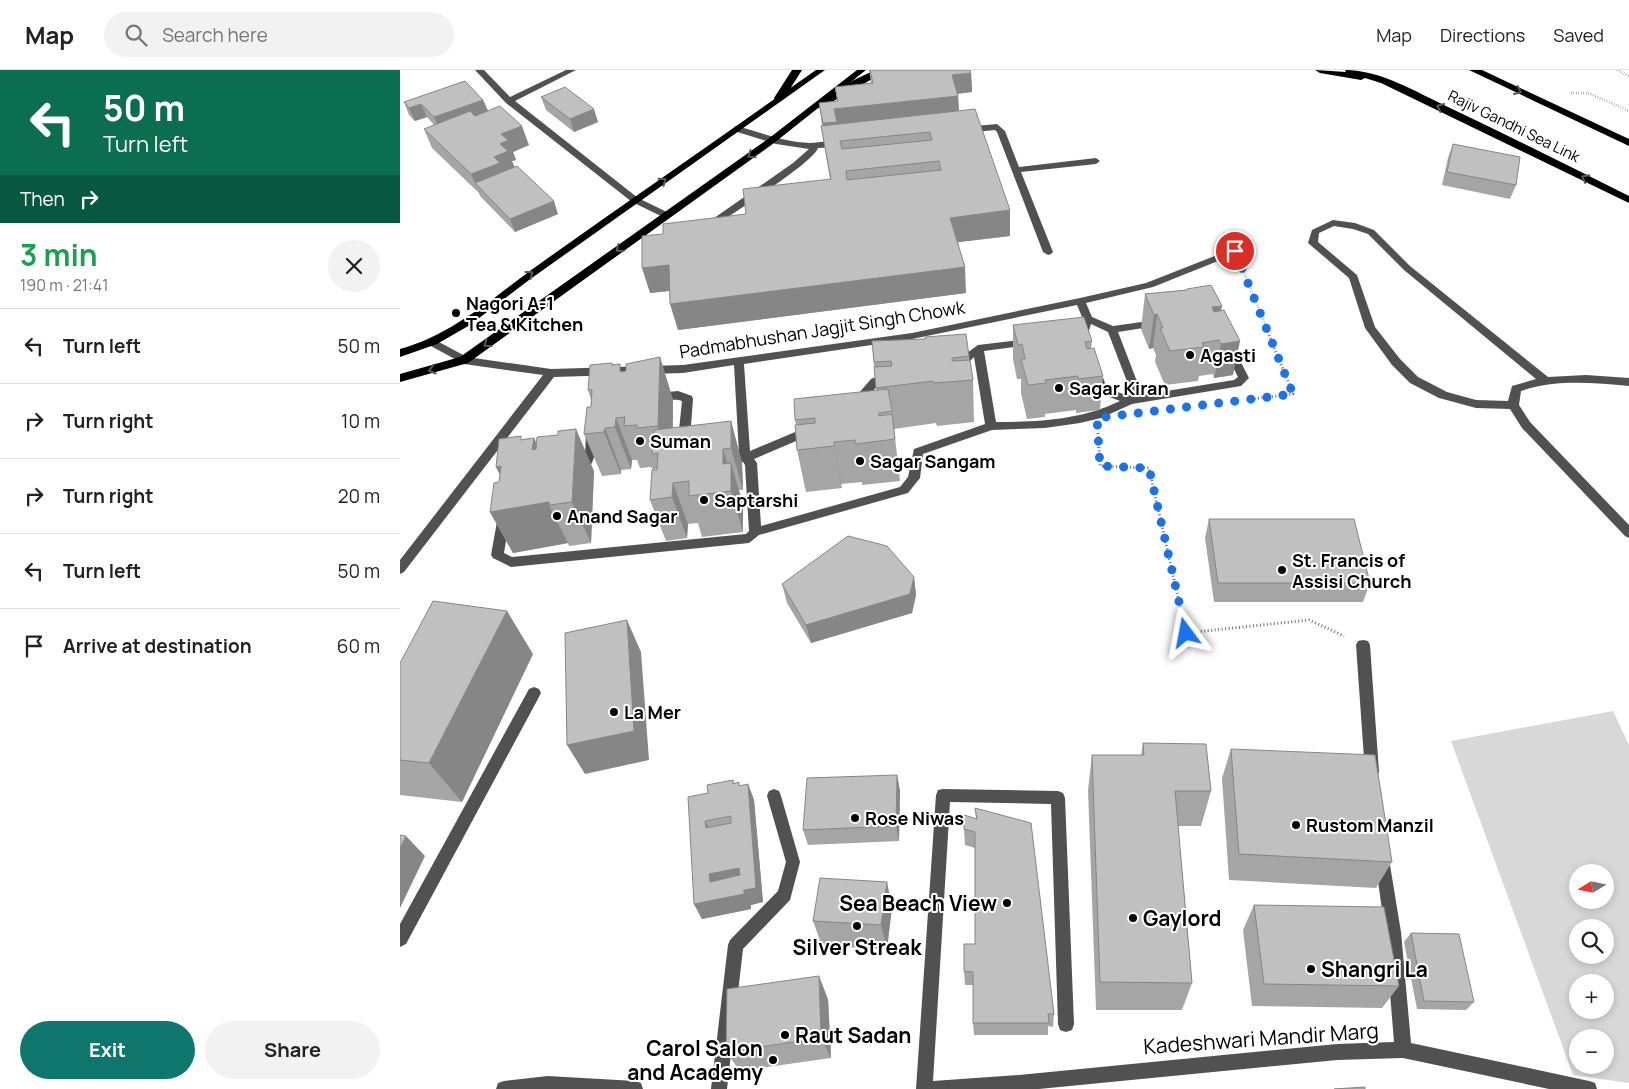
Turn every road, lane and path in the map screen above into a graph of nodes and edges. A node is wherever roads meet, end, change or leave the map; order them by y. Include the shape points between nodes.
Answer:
1 (479, 70) edge
2 (572, 70) edge
3 (797, 70) edge
4 (821, 70) edge
5 (862, 70) edge
6 (883, 70) edge
7 (1320, 70) edge
8 (1350, 70) edge
9 (1474, 70) edge
10 (1617, 70) edge
11 (1629, 76) edge
12 (1384, 81) junction
13 (780, 98) junction
14 (509, 101) junction
15 (819, 105) junction
16 (737, 129) junction
17 (959, 130) edge
18 (771, 141) junction
19 (1629, 142) edge
20 (850, 143) edge
21 (812, 147) junction
22 (1096, 161) dead end
23 (1016, 170) junction
24 (635, 200) junction
25 (1629, 200) edge
26 (666, 215) junction
27 (700, 233) edge
28 (1235, 251) joint
29 (1048, 252) dead end
30 (1080, 301) junction
31 (1088, 319) junction
32 (1168, 321) edge
33 (1112, 330) junction
34 (1080, 339) edge
35 (1224, 339) edge
36 (1044, 340) edge
37 (433, 343) junction
38 (978, 348) junction
39 (400, 353) edge
40 (464, 360) junction
41 (739, 361) junction
42 (1092, 363) edge
43 (945, 364) edge
44 (600, 372) junction
45 (551, 373) junction
46 (899, 373) edge
47 (400, 378) edge
48 (1546, 381) junction
49 (1629, 382) edge
50 (597, 386) edge
51 (641, 399) edge
52 (1244, 400) dead end
53 (1130, 401) junction
54 (1513, 405) junction
55 (850, 411) edge
56 (592, 422) edge
57 (823, 425) edge
58 (991, 426) junction
59 (1097, 427) dead end
60 (694, 453) edge
61 (746, 458) junction
62 (710, 459) edge
63 (568, 469) edge
64 (507, 502) edge
65 (755, 532) junction
66 (1629, 532) edge
67 (400, 569) edge
68 (1363, 646) joint
69 (534, 693) dead end
70 (1373, 785) edge
71 (774, 796) dead end
72 (1380, 841) edge
73 (400, 939) edge
74 (1066, 1024) dead end
75 (1403, 1050) junction
76 (1019, 1086) edge
77 (504, 1089) edge
78 (635, 1089) edge
79 (719, 1089) edge
80 (924, 1089) edge
81 (934, 1089) edge
82 (1589, 1089) edge

1 - 14 street
2 - 14 street
3 - 13 highway
4 - 13 main road
5 - 15 main road
6 - 15 highway
7 - 12 highway
8 - 12 highway
9 -> 19 highway
10 - 11 path
25 -> 12 highway, Rajiv Gandhi Sea Link
13 - 16 main road
14 - 24 street
15 - 18 main road
16 - 18 street
24 -> 16 main road
17 - 23 street via 997,127
18 - 21 street
18 -> 26 main road
20 - 21 street
21 - 27 street via 812,152 796,165
22 - 23 street
23 - 29 street
24 - 26 street
37 -> 24 main road
26 -> 40 main road
28 - 30 street, Padmabhushan Jagjit Singh Chowk via 1149,285
28 - 52 path via 1293,394
30 - 31 street
30 - 41 street, Padmabhushan Jagjit Singh Chowk via 912,336
31 - 33 street
31 - 34 street
32 - 33 street
33 - 53 street via 1133,384
35 - 53 street via 1244,378 1237,382
36 - 38 street
37 - 39 main road
37 - 40 street
38 - 43 street via 963,360
38 - 58 street
40 - 45 street, Padmabhushan Jagjit Singh Chowk
40 -> 47 main road
41 - 44 street, Padmabhushan Jagjit Singh Chowk via 684,369
41 - 61 street
42 - 53 street via 1103,390
44 - 45 street, Padmabhushan Jagjit Singh Chowk
44 - 50 street
45 - 67 street
46 - 55 street via 881,377
48 - 49 street via 1595,379
48 - 54 street via 1516,389
48 - 54 street via 1407,268 1371,232 1333,223 1316,232 1313,243 1354,277 1370,328 1414,380 1460,400
51 - 60 street via 678,395 688,399 684,440
53 - 58 street via 1114,410 1048,425
54 - 66 street via 1526,425
56 - 63 street via 589,458 585,465
57 - 61 street
58 - 65 street via 918,452 914,478 904,490
59 - 68 path via 1100,466 1149,468 1186,633 1309,620
61 - 62 street
61 - 65 street via 751,463
64 - 65 street via 497,555 511,562 749,538
68 - 70 street
69 - 73 street
71 - 79 street via 793,862 785,895 736,945
72 - 75 street via 1393,932
74 - 80 street via 1058,798 943,794
75 - 76 street, Kadeshwari Mandir Marg via 1337,1052 1068,1077
75 - 82 street, Kadeshwari Mandir Marg
76 - 81 street, Kadeshwari Mandir Marg
77 - 78 street via 548,1084

